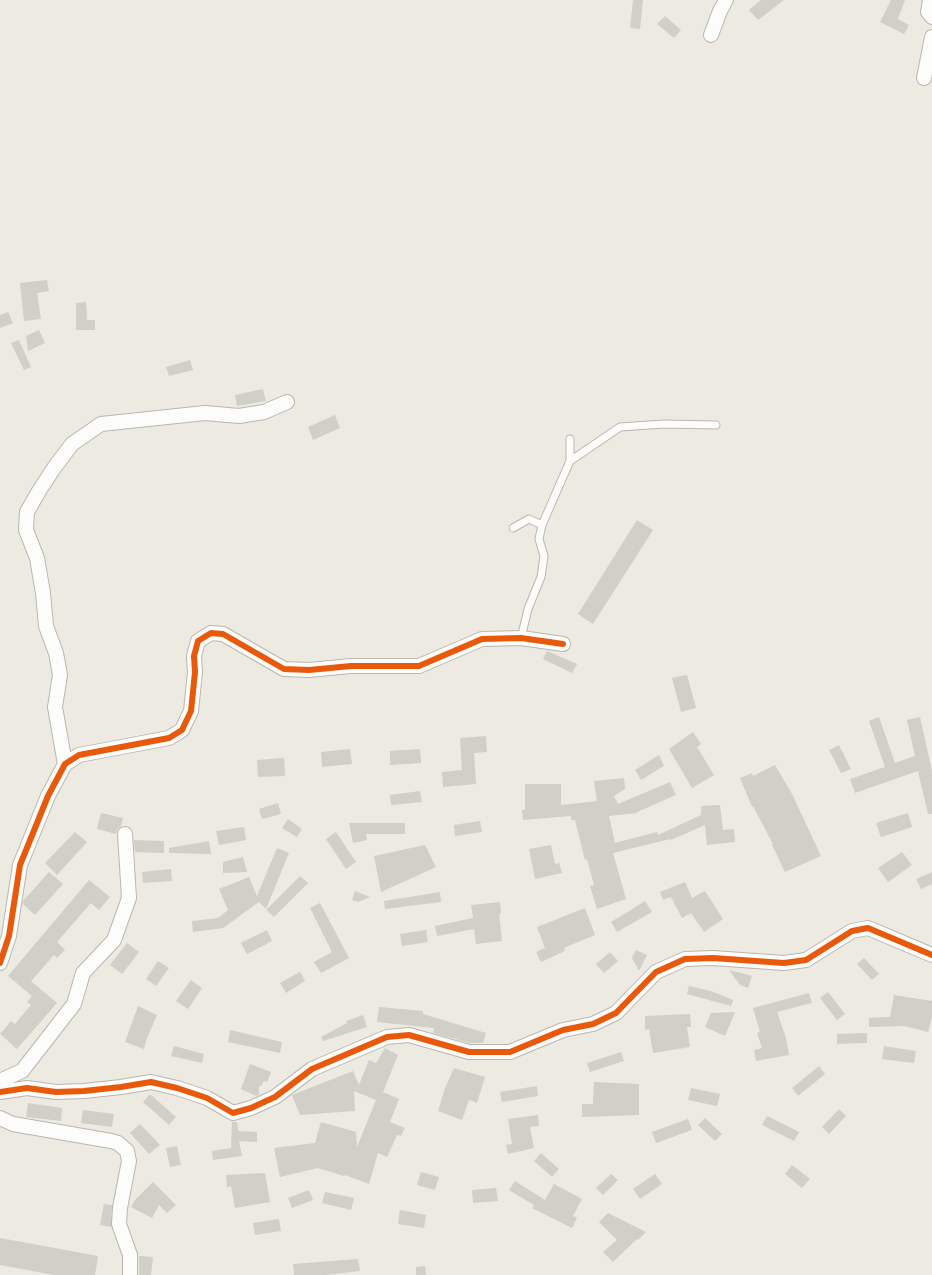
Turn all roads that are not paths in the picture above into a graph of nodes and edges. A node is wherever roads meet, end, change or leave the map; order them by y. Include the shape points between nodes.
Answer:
1 (726, 0) edge
2 (930, 0) edge
3 (932, 17) edge
4 (711, 35) dead end
5 (932, 37) edge
6 (924, 78) dead end
7 (287, 402) dead end
8 (716, 425) dead end
9 (570, 439) dead end
10 (570, 461) junction
11 (542, 525) junction
12 (513, 528) dead end
13 (521, 638) junction
14 (563, 644) dead end
15 (65, 764) junction
16 (125, 834) dead end
17 (932, 955) edge
18 (0, 963) edge
19 (1, 1083) edge
20 (0, 1118) edge
21 (130, 1275) edge

1 - 4 street
2 - 3 street via 928,12
5 - 6 street
7 - 15 street via 264,412 239,416 205,413 101,424 72,444 39,491 27,512 26,530 38,558 46,626 60,675 55,707
8 - 10 lane via 620,427
9 - 10 lane
10 - 11 lane
11 - 12 lane via 529,519
11 - 13 lane via 539,539 544,556 541,577
13 - 14 street
13 - 15 street via 482,639 419,666 310,670 284,669 223,634 211,633 198,641 191,711 182,730 169,738 79,755
15 - 18 street via 48,796 20,865 9,936
16 - 19 street via 130,898 114,940 82,973 74,1004 22,1071
17 - 19 street via 868,928 852,931 806,960 784,963 685,959 656,972 616,1013 593,1024 563,1030 510,1052 470,1052 409,1035 387,1037 312,1069 275,1097 232,1112 208,1098 151,1082 56,1092
20 - 21 street via 13,1124 111,1141 127,1151 129,1161 119,1224 130,1256

